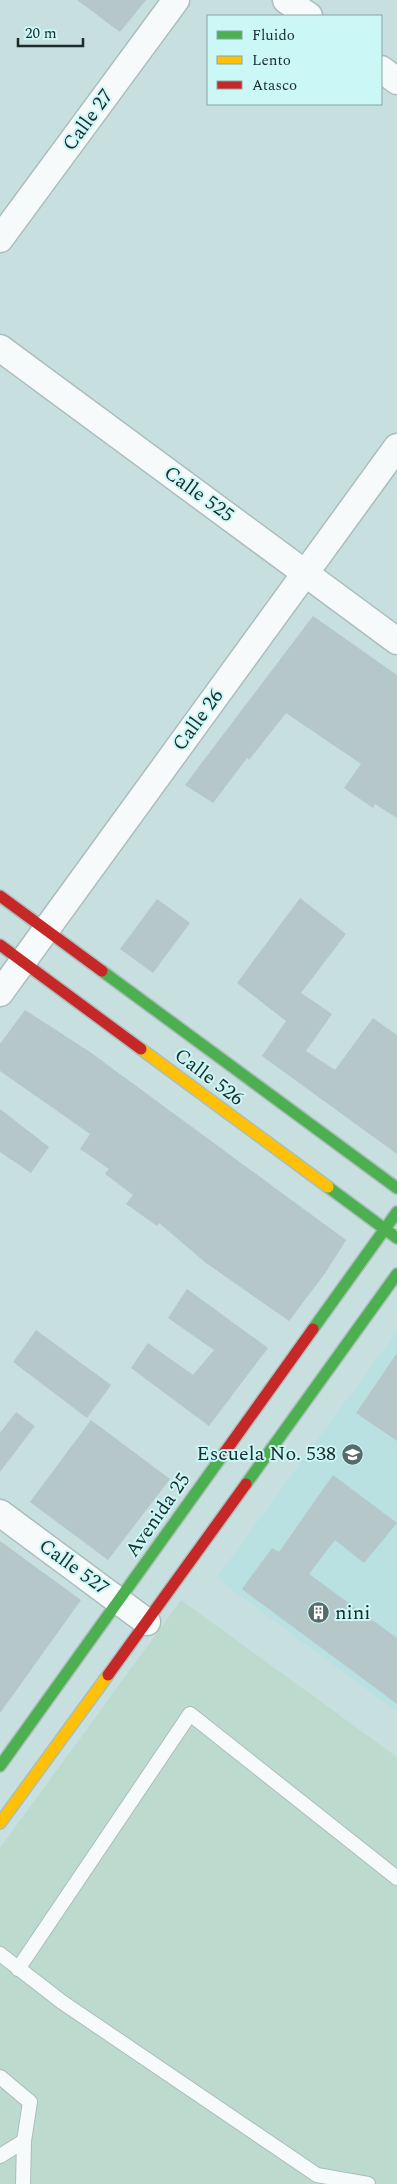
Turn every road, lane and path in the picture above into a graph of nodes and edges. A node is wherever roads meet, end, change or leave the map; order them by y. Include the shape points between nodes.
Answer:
1 (176, 0) edge
2 (286, 0) edge
3 (308, 15) edge
4 (382, 70) edge
5 (397, 80) edge
6 (0, 239) edge
7 (0, 348) edge
8 (397, 447) edge
9 (306, 573) junction
10 (397, 641) edge
11 (0, 896) edge
12 (46, 930) junction
13 (0, 945) edge
14 (23, 961) junction
15 (0, 992) edge
16 (397, 1188) edge
17 (397, 1212) edge
18 (384, 1230) junction
19 (397, 1238) edge
20 (397, 1274) edge
21 (0, 1513) edge
22 (120, 1601) junction
23 (147, 1622) junction
24 (0, 1766) edge
25 (0, 1823) edge
26 (397, 1878) edge
27 (0, 1954) edge
28 (18, 1969) junction
29 (0, 2077) edge
30 (24, 2141) junction
31 (0, 2156) edge
32 (23, 2184) edge
33 (368, 2184) edge

1 - 6 street, Calle 27
2 - 3 street
4 - 5 street
7 - 9 street, Calle 525
8 - 9 street, Calle 26
9 - 10 street, Calle 525
9 - 12 street, Calle 26
11 - 12 main road, Calle 526
12 - 14 street, Calle 26
12 - 16 main road, Calle 526
13 - 14 main road, Calle 526
14 - 15 street, Calle 26
14 - 18 main road, Calle 526
17 - 18 main road, Avenida 25
18 - 19 main road, Calle 526
18 - 22 main road, Avenida 25
20 - 23 main road
21 - 22 street, Calle 527
22 - 23 street, Calle 527
22 - 24 main road, Avenida 25
23 - 25 main road
26 - 28 lane via 190,1714
27 - 28 lane
28 - 33 lane via 317,2176
29 - 30 lane via 30,2102
30 - 31 lane
30 - 32 lane

